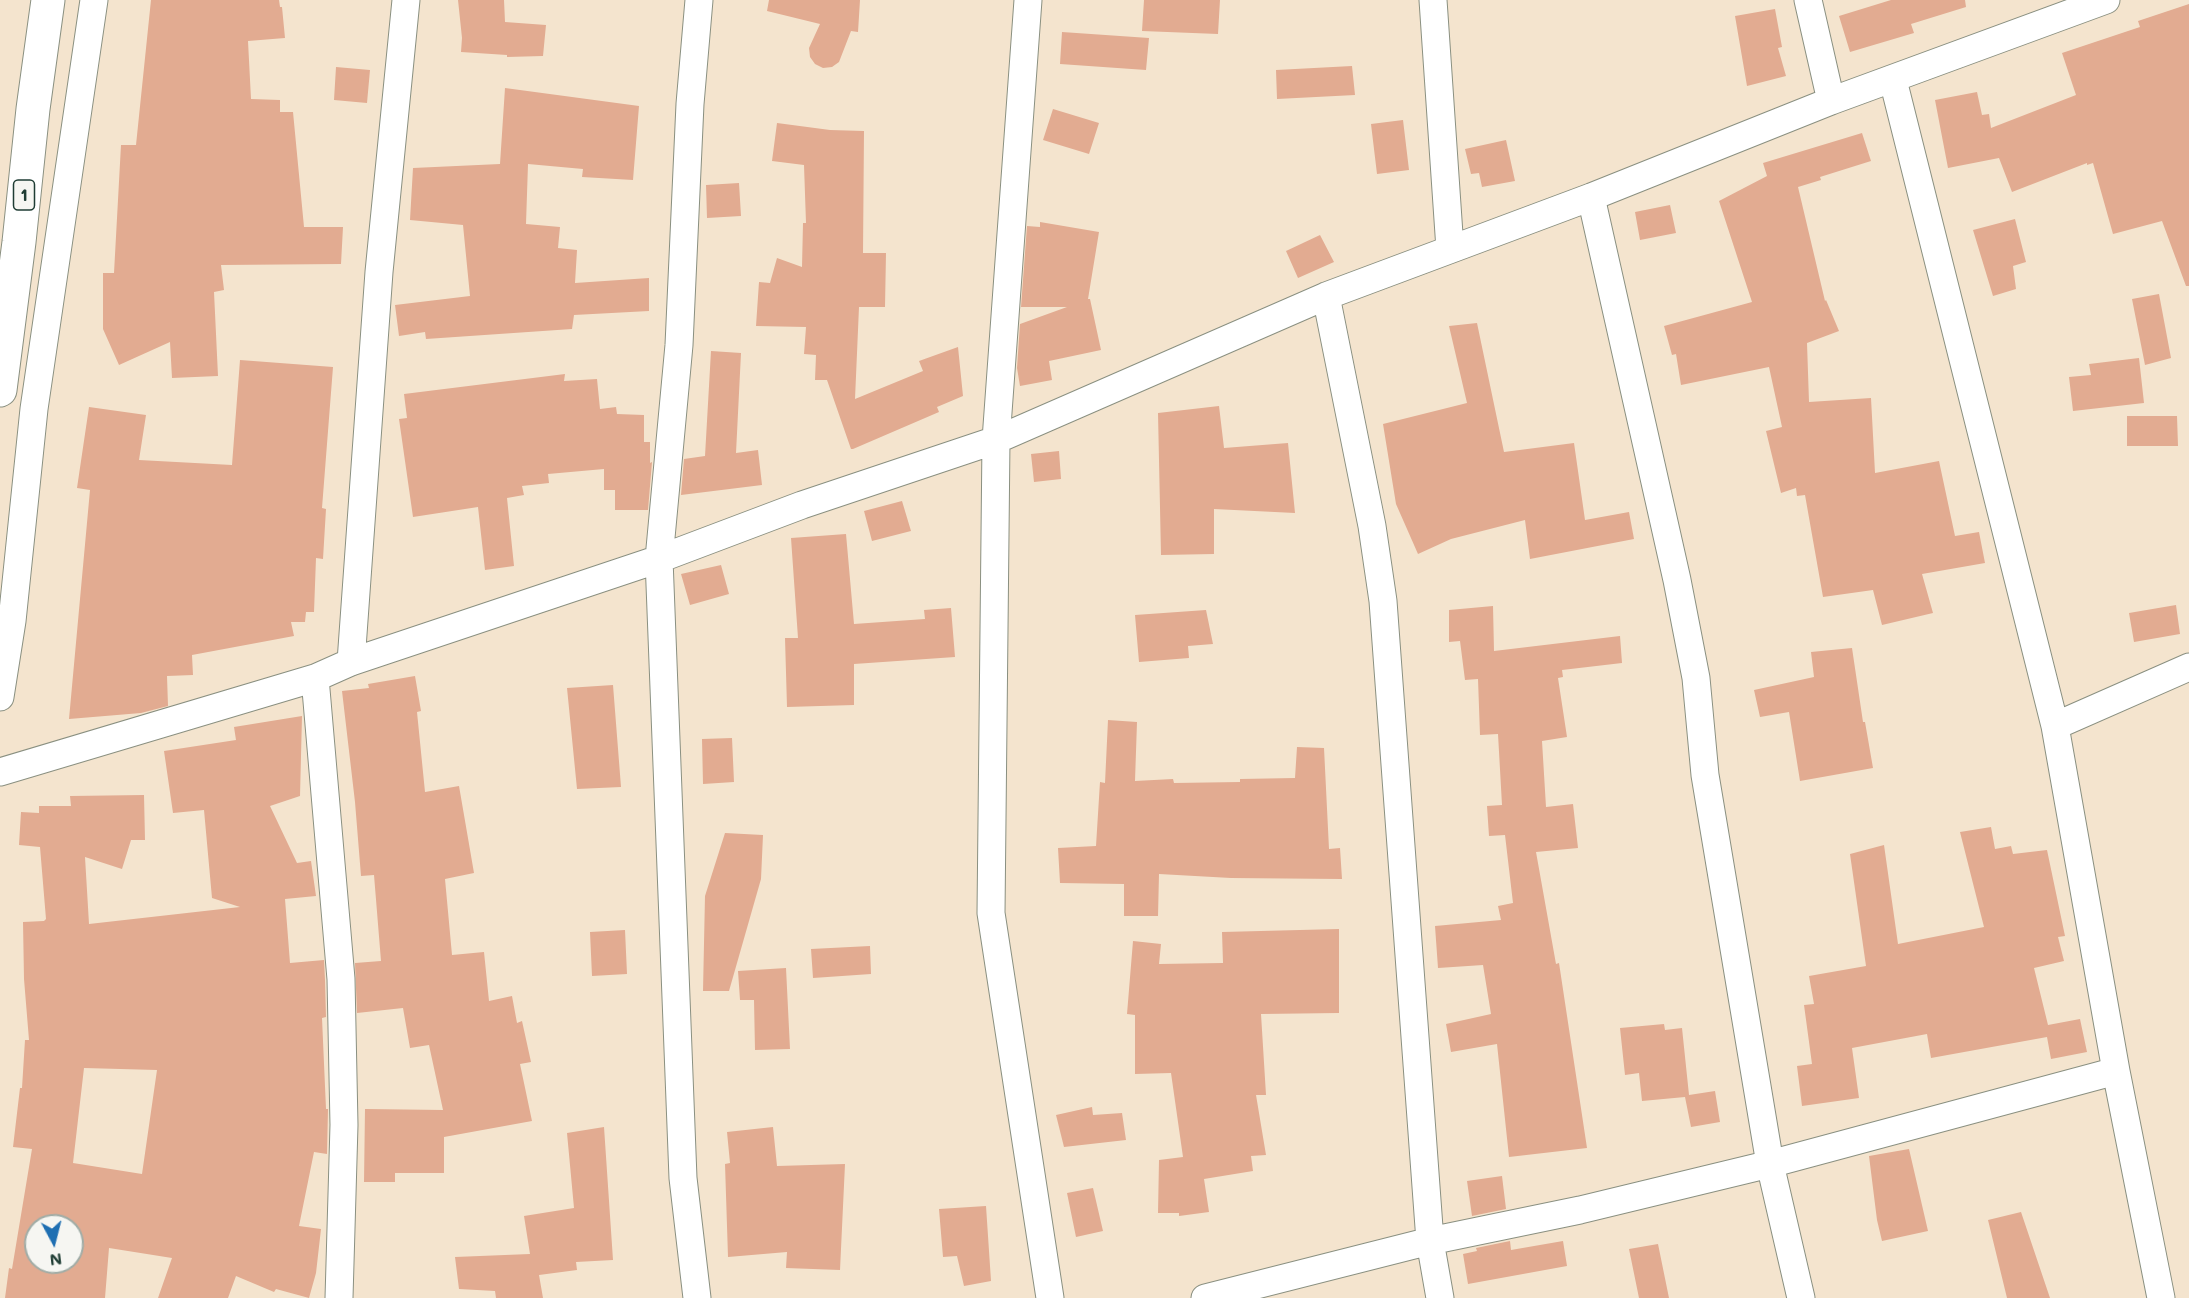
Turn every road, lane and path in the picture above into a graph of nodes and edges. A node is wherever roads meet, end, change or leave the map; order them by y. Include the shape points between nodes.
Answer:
1 (48, 0) edge
2 (94, 0) edge
3 (406, 0) edge
4 (699, 0) edge
5 (1028, 0) edge
6 (1433, 0) edge
7 (1808, 0) edge
8 (2106, 0) edge
9 (1893, 80) junction
10 (1831, 101) junction
11 (1591, 197) junction
12 (1450, 249) junction
13 (1326, 296) junction
14 (0, 390) edge
15 (996, 440) junction
16 (659, 559) junction
17 (351, 662) junction
18 (2189, 667) edge
19 (315, 678) junction
20 (0, 697) edge
21 (2055, 726) junction
22 (0, 772) edge
23 (2116, 1071) junction
24 (1770, 1164) junction
25 (1430, 1241) junction
26 (339, 1298) edge
27 (696, 1298) edge
28 (1050, 1298) edge
29 (1205, 1298) edge
30 (1440, 1298) edge
31 (1801, 1298) edge
32 (2161, 1298) edge

1 - 14 main road, 1
2 - 20 street via 34,409 12,621
3 - 17 street via 379,272
4 - 16 street via 679,345
5 - 15 street
6 - 12 street
7 - 10 street
8 - 9 street
9 - 10 street
9 - 21 street
10 - 11 street
11 - 12 street
11 - 24 street via 1696,678 1706,775
12 - 13 street
13 - 15 street
13 - 25 street via 1383,601
15 - 16 street via 802,505
15 - 28 street via 991,912
16 - 17 street
16 - 27 street via 683,1178
17 - 19 street
18 - 21 street
19 - 22 street
19 - 26 street via 341,979 344,1125
21 - 23 street
23 - 24 street
23 - 32 street
24 - 25 street
24 - 31 street
25 - 29 street
25 - 30 street

